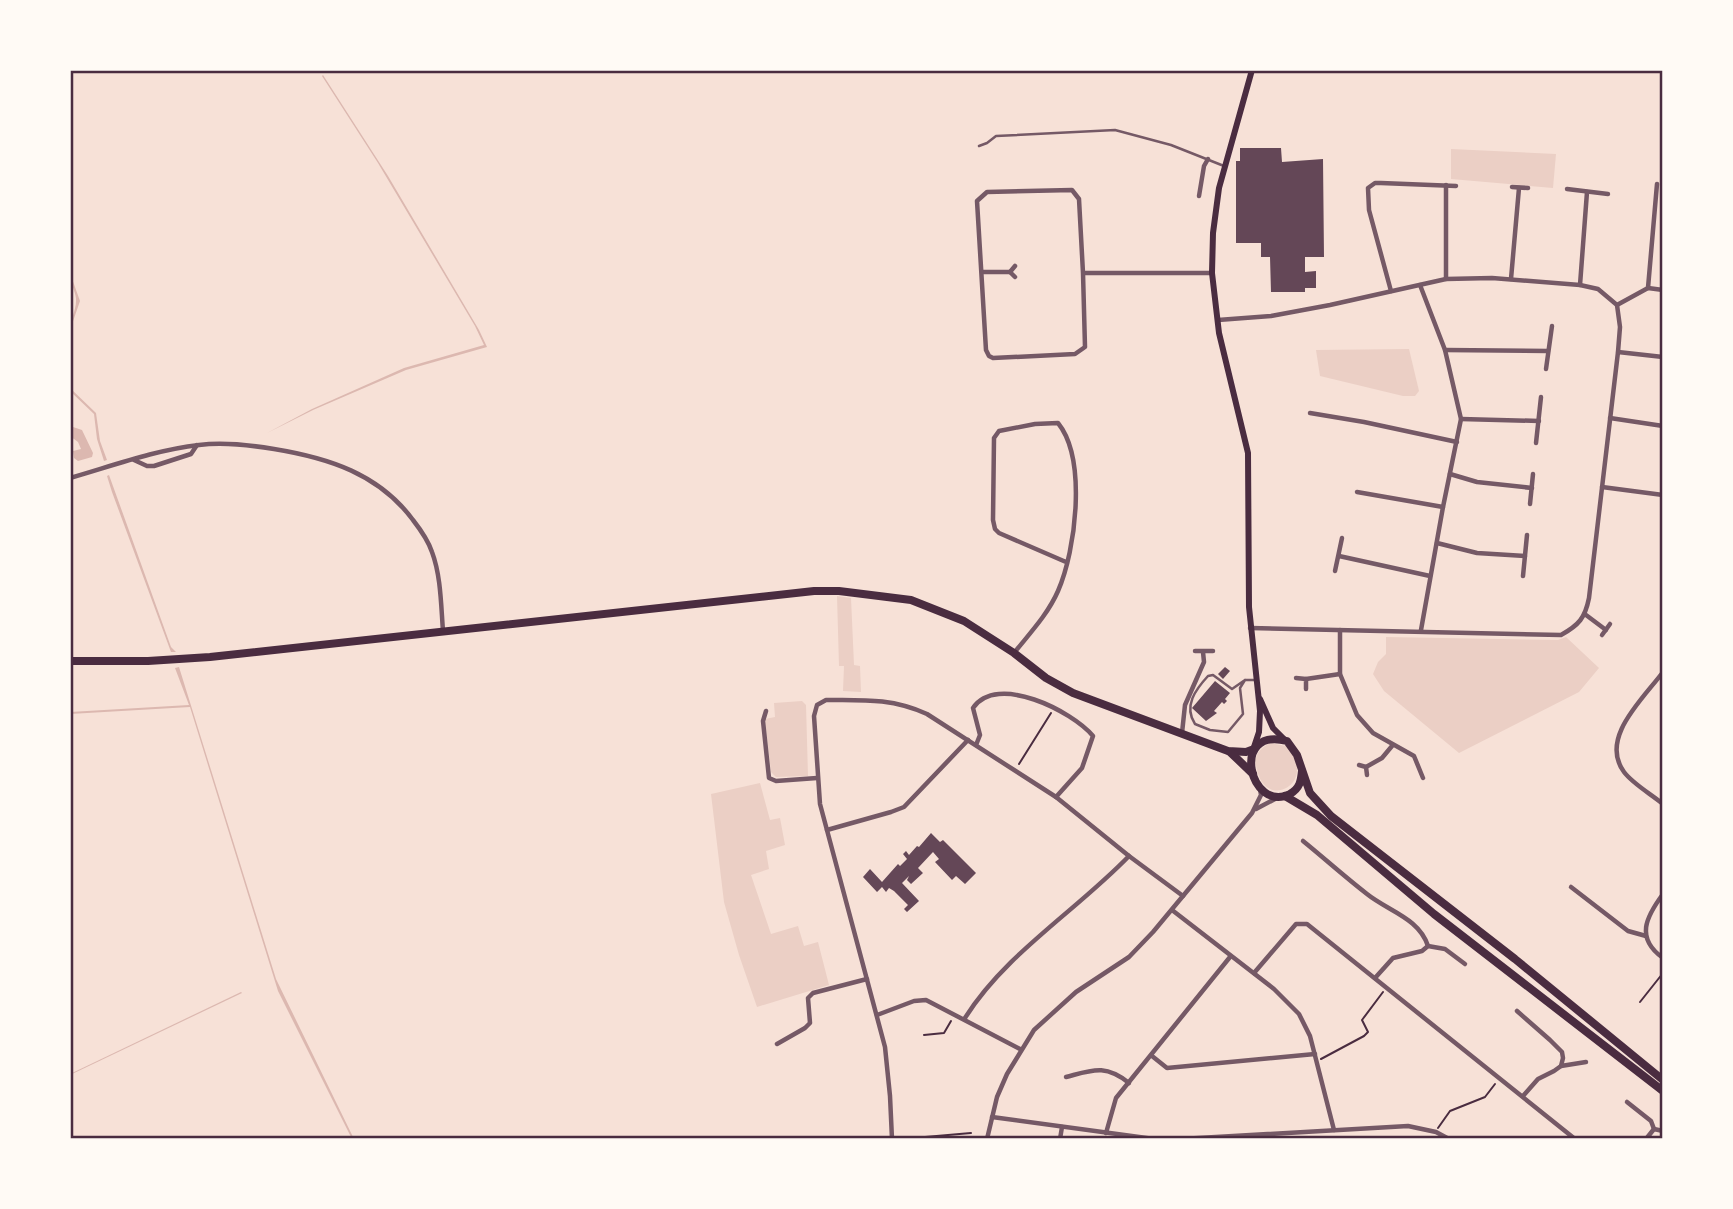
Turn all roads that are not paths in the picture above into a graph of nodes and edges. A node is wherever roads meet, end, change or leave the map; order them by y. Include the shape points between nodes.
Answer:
1 (1252, 70) edge
2 (979, 146) dead end
3 (1208, 159) junction
4 (1224, 166) junction
5 (1446, 185) junction
6 (1456, 186) dead end
7 (1512, 187) dead end
8 (1519, 188) junction
9 (1528, 188) dead end
10 (1659, 188) edge
11 (1567, 189) dead end
12 (1587, 192) junction
13 (1608, 194) dead end
14 (1199, 196) dead end
15 (1654, 220) junction
16 (1663, 221) edge
17 (1015, 266) dead end
18 (982, 272) junction
19 (1083, 273) junction
20 (1212, 273) junction
21 (1446, 279) junction
22 (1511, 279) junction
23 (1420, 285) junction
24 (1580, 285) junction
25 (1648, 288) junction
26 (1663, 290) edge
27 (1391, 291) junction
28 (1617, 305) junction
29 (1217, 320) junction
30 (1552, 326) dead end
31 (1445, 350) junction
32 (1548, 351) junction
33 (1618, 352) junction
34 (1663, 357) edge
35 (1546, 369) dead end
36 (1541, 397) dead end
37 (1310, 412) dead end
38 (1325, 415) junction
39 (1610, 418) junction
40 (1461, 419) junction
41 (1539, 421) junction
42 (1323, 423) dead end
43 (1663, 426) edge
44 (1457, 442) junction
45 (1536, 443) dead end
46 (198, 445) junction
47 (134, 459) junction
48 (1450, 474) junction
49 (1533, 474) dead end
50 (70, 478) edge
51 (1602, 487) junction
52 (1532, 488) junction
53 (1357, 492) dead end
54 (1366, 493) junction
55 (1663, 495) edge
56 (1364, 501) dead end
57 (1530, 504) dead end
58 (1443, 507) junction
59 (1527, 535) dead end
60 (1342, 538) dead end
61 (1437, 543) junction
62 (1339, 556) junction
63 (1525, 556) junction
64 (1066, 562) junction
65 (1335, 571) dead end
66 (1430, 576) junction
67 (1523, 576) dead end
68 (1586, 615) junction
69 (1250, 628) junction
70 (1340, 630) junction
71 (1421, 630) junction
72 (1606, 630) dead end
73 (443, 631) junction
74 (1195, 651) dead end
75 (1213, 651) dead end
76 (1203, 652) junction
77 (1014, 653) junction
78 (70, 661) edge
79 (1663, 673) edge
80 (1340, 674) junction
81 (1296, 678) dead end
82 (1306, 679) junction
83 (1245, 680) junction
84 (1255, 680) junction
85 (1255, 688) junction
86 (1306, 689) dead end
87 (766, 711) dead end
88 (1181, 734) junction
89 (968, 740) junction
90 (1285, 740) junction
91 (976, 745) junction
92 (1392, 746) junction
93 (1254, 749) junction
94 (1228, 751) junction
95 (1359, 765) dead end
96 (1366, 767) junction
97 (1302, 771) junction
98 (1253, 774) junction
99 (1367, 775) dead end
100 (817, 778) junction
101 (1423, 778) dead end
102 (1258, 786) junction
103 (1284, 796) junction
104 (1056, 797) junction
105 (1663, 804) edge
106 (1256, 809) junction
107 (827, 830) junction
108 (1303, 841) dead end
109 (1129, 856) junction
110 (1571, 887) dead end
111 (1663, 894) edge
112 (1183, 896) junction
113 (1172, 910) junction
114 (1646, 936) junction
115 (1429, 946) junction
116 (1230, 957) junction
117 (1663, 958) edge
118 (1465, 964) dead end
119 (1254, 973) junction
120 (1376, 978) junction
121 (867, 979) junction
122 (1521, 1012) dead end
123 (877, 1015) junction
124 (965, 1018) junction
125 (777, 1044) dead end
126 (1020, 1049) junction
127 (1152, 1056) junction
128 (1316, 1057) junction
129 (1586, 1062) dead end
130 (1560, 1066) junction
131 (1066, 1077) dead end
132 (1663, 1080) edge
133 (1129, 1083) junction
134 (1663, 1091) edge
135 (1523, 1096) junction
136 (1627, 1102) dead end
137 (992, 1117) junction
138 (1062, 1128) junction
139 (1654, 1129) junction
140 (1334, 1130) junction
141 (1663, 1131) edge
142 (1106, 1133) junction
143 (1132, 1138) edge
144 (892, 1139) edge
145 (987, 1139) edge
146 (1060, 1139) edge
147 (1154, 1139) edge
148 (1181, 1139) edge
149 (1449, 1139) edge
150 (1575, 1139) edge
151 (1646, 1139) edge

1 - 4 main road
2 - 3 lane via 996,136 1115,130
3 - 4 lane
3 - 14 street
4 - 20 main road
5 - 6 street
5 - 21 street
5 - 27 street via 1375,183 1368,188 1369,210
7 - 8 street
8 - 9 street
8 - 22 street
10 - 15 street
11 - 12 street
12 - 13 street
12 - 24 street
15 - 16 street
15 - 25 street
17 - 18 street via 1012,274
18 - 19 street via 977,201 986,192 1072,190 1079,199
18 - 19 street via 986,350 993,358 1075,354 1085,347
19 - 20 street
20 - 29 main road
21 - 22 street
21 - 23 street
22 - 24 street
23 - 27 street
23 - 31 street
24 - 28 street via 1598,289
25 - 26 street
25 - 28 street
27 - 29 street via 1271,316
28 - 33 street
29 - 69 main road via 1248,453
30 - 32 street
31 - 32 street
31 - 40 street
32 - 35 street
33 - 34 street
33 - 39 street
36 - 41 street
37 - 38 street
38 - 42 street
38 - 44 street
39 - 43 street
39 - 51 street
40 - 41 street
40 - 44 street
41 - 45 street
44 - 48 street
46 - 47 street
46 - 47 street via 191,454 154,466
46 - 73 street via 257,446 331,461 383,488 400,502 431,549
47 - 50 street
48 - 52 street
48 - 58 street
49 - 52 street
51 - 55 street
51 - 68 street
52 - 57 street
53 - 54 street
54 - 56 street
54 - 58 street
58 - 61 street
59 - 63 street
60 - 62 street
61 - 63 street via 1477,553
61 - 66 street
62 - 65 street
62 - 66 street
63 - 67 street
64 - 64 street via 1075,523 1076,476 1066,433 1058,423 999,431 995,438 995,529
64 - 77 street via 1059,590 1044,617
66 - 71 street
68 - 71 street via 1561,635
68 - 72 street
69 - 70 street
69 - 84 main road
70 - 71 street
70 - 80 street
73 - 77 highway via 839,591 911,600 964,621
73 - 78 highway via 199,657
74 - 76 street
75 - 76 street
76 - 88 street via 1204,662 1185,705
77 - 88 highway via 1073,693
79 - 105 street via 1619,732 1615,748 1625,774
80 - 82 street
80 - 92 street via 1357,715
81 - 82 street
82 - 86 street
83 - 83 lane via 1240,688 1243,714 1228,732 1195,724 1192,698 1207,677 1213,675 1231,689
83 - 84 lane
84 - 85 main road
85 - 90 main road via 1273,728
85 - 93 main road via 1259,719
87 - 100 street via 769,778
88 - 94 highway
89 - 91 street
89 - 100 street via 906,705 825,700 817,705 814,716
89 - 107 street via 904,807
90 - 93 highway via 1266,741
90 - 97 highway via 1294,748
91 - 104 street
91 - 104 street via 980,736 973,708 987,696 1012,693 1044,704 1086,728 1093,736 1082,768
92 - 96 street
92 - 101 street via 1414,756
93 - 94 highway
93 - 98 highway
94 - 98 highway
95 - 96 street
96 - 99 street
97 - 103 highway via 1299,787
97 - 132 highway via 1313,798 1331,816
98 - 102 highway
100 - 107 street
102 - 103 highway via 1269,794
102 - 106 street via 1261,792
103 - 106 street
103 - 134 highway via 1317,815 1434,914
104 - 109 street
106 - 112 street
107 - 121 street
108 - 115 street via 1368,895 1397,911 1425,936
109 - 112 street
109 - 124 street via 999,972
110 - 114 street via 1628,931
111 - 114 street via 1649,913
112 - 113 street
113 - 116 street
113 - 126 street via 1129,957 1053,1011
114 - 117 street
115 - 118 street via 1445,949
115 - 120 street via 1393,958
116 - 119 street
116 - 127 street
119 - 120 street via 1301,922
119 - 128 street via 1298,1014
120 - 135 street
121 - 123 street
121 - 125 street via 814,993 807,1002 810,1023
122 - 130 street via 1562,1052
123 - 124 street via 926,1000
123 - 144 street via 885,1047
124 - 126 street
126 - 137 street
127 - 128 street via 1167,1068
127 - 133 street
128 - 140 street
129 - 130 street
130 - 135 street via 1538,1079
131 - 133 street via 1103,1069
133 - 142 street via 1116,1098
135 - 150 street
136 - 139 street via 1651,1121
137 - 138 street
137 - 145 street
138 - 142 street
138 - 146 street
139 - 141 street
139 - 151 street
140 - 148 street
140 - 149 street via 1408,1126
142 - 143 street
143 - 147 street

